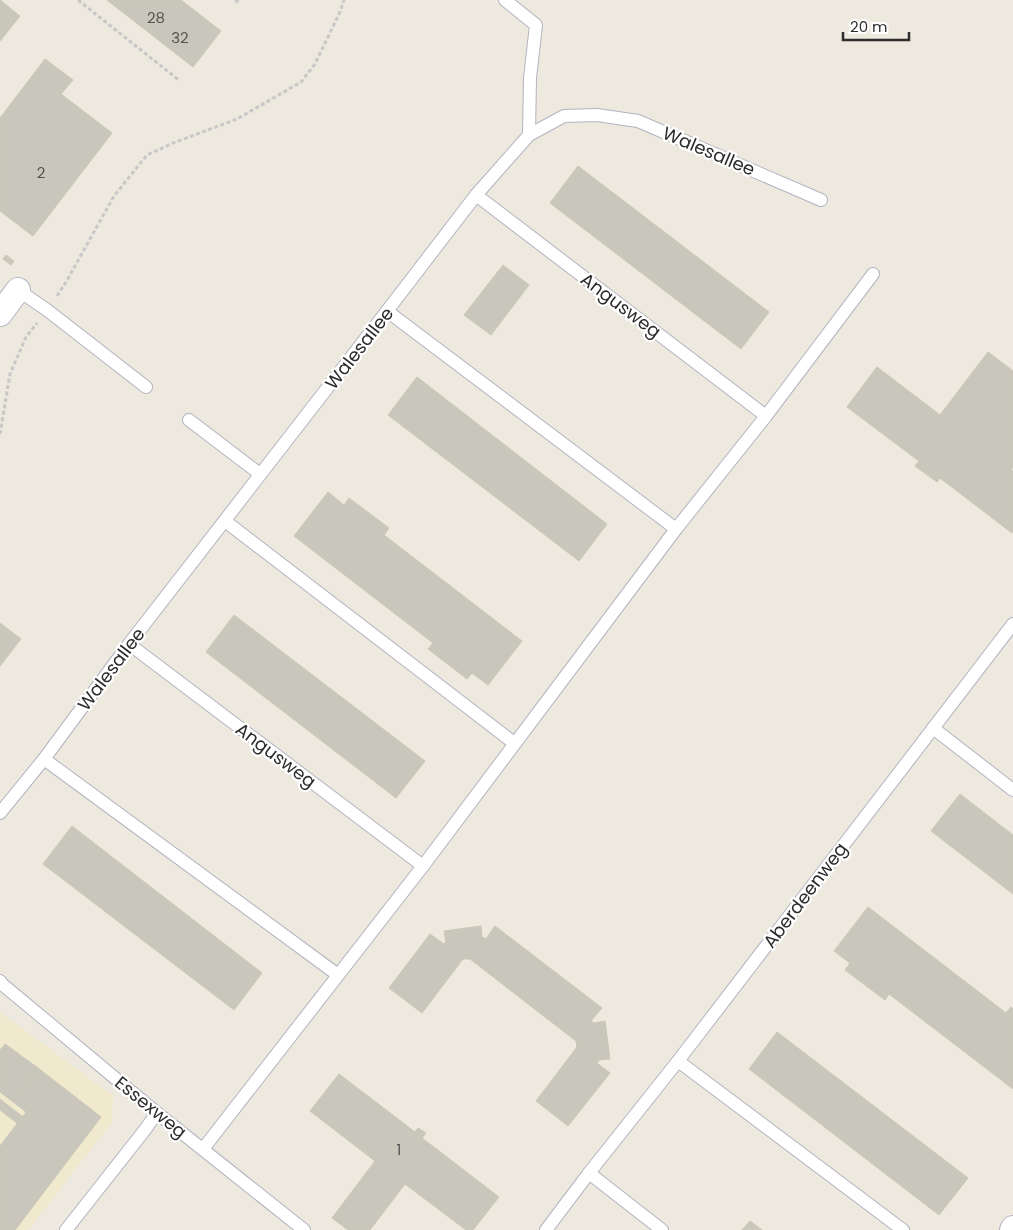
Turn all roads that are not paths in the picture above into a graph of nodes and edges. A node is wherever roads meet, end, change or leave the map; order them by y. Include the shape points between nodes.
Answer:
1 (505, 0) edge
2 (529, 136) junction
3 (476, 195) junction
4 (821, 200) dead end
5 (873, 274) dead end
6 (18, 290) joint
7 (387, 311) junction
8 (0, 314) edge
9 (146, 387) dead end
10 (766, 416) junction
11 (189, 420) dead end
12 (260, 474) junction
13 (225, 522) junction
14 (676, 529) junction
15 (1013, 624) edge
16 (129, 644) junction
17 (933, 728) junction
18 (514, 743) junction
19 (44, 759) junction
20 (1013, 790) edge
21 (0, 813) edge
22 (423, 866) junction
23 (338, 975) junction
24 (0, 981) edge
25 (678, 1061) junction
26 (157, 1113) junction
27 (203, 1149) junction
28 (589, 1173) junction
29 (66, 1230) edge
30 (304, 1230) edge
31 (546, 1230) edge
32 (662, 1230) edge
33 (903, 1230) edge

1 - 2 lane via 536,25 530,78
2 - 3 lane, Walesallee
2 - 4 lane, Walesallee via 564,116 597,115 638,120
3 - 7 lane, Walesallee
3 - 10 lane, Angusweg
5 - 10 lane
6 - 8 street
6 - 9 lane
7 - 12 lane, Walesallee
7 - 14 lane
10 - 14 lane
11 - 12 lane
12 - 13 lane, Walesallee
13 - 16 lane, Walesallee
13 - 18 lane
14 - 18 lane
15 - 17 lane, Aberdeenweg
16 - 19 lane, Walesallee
16 - 22 lane, Angusweg
17 - 20 lane
17 - 25 lane, Aberdeenweg
18 - 22 lane
19 - 21 lane, Walesallee
19 - 23 lane
22 - 23 lane
23 - 27 lane
24 - 26 lane, Essexweg
25 - 28 lane, Aberdeenweg
25 - 33 lane
26 - 27 lane, Essexweg
26 - 29 lane
27 - 30 lane, Essexweg
28 - 31 lane, Aberdeenweg
28 - 32 lane

